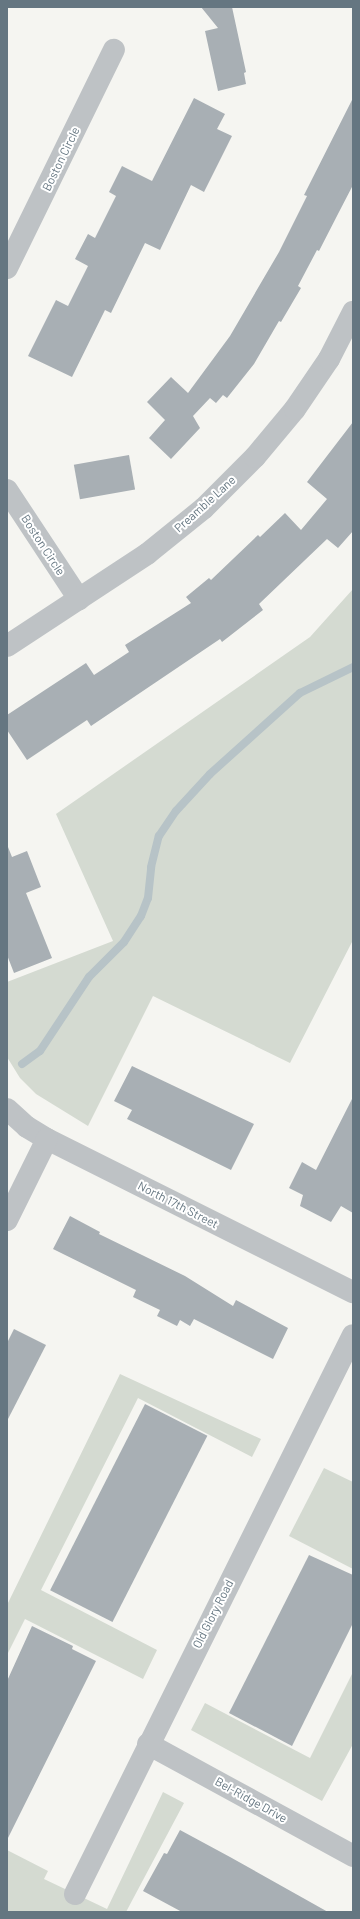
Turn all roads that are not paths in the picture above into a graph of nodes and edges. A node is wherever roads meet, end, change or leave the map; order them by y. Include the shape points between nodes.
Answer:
1 (114, 50) dead end
2 (7, 268) edge
3 (353, 312) edge
4 (7, 490) edge
5 (79, 599) junction
6 (7, 646) edge
7 (7, 1109) edge
8 (47, 1139) junction
9 (7, 1220) edge
10 (353, 1292) edge
11 (353, 1335) edge
12 (148, 1744) junction
13 (353, 1856) edge
14 (75, 1894) dead end

1 - 2 street, Boston Circle
3 - 5 street, Preamble Lane via 329,359 295,409 255,457 204,508 147,554
4 - 5 street, Boston Circle
5 - 6 street, Preamble Lane
7 - 8 street, North 17th Street via 27,1127
8 - 9 street
8 - 10 street, North 17th Street
11 - 12 street, Old Glory Road
12 - 13 street, Bel-Ridge Drive
12 - 14 street, Old Glory Road

